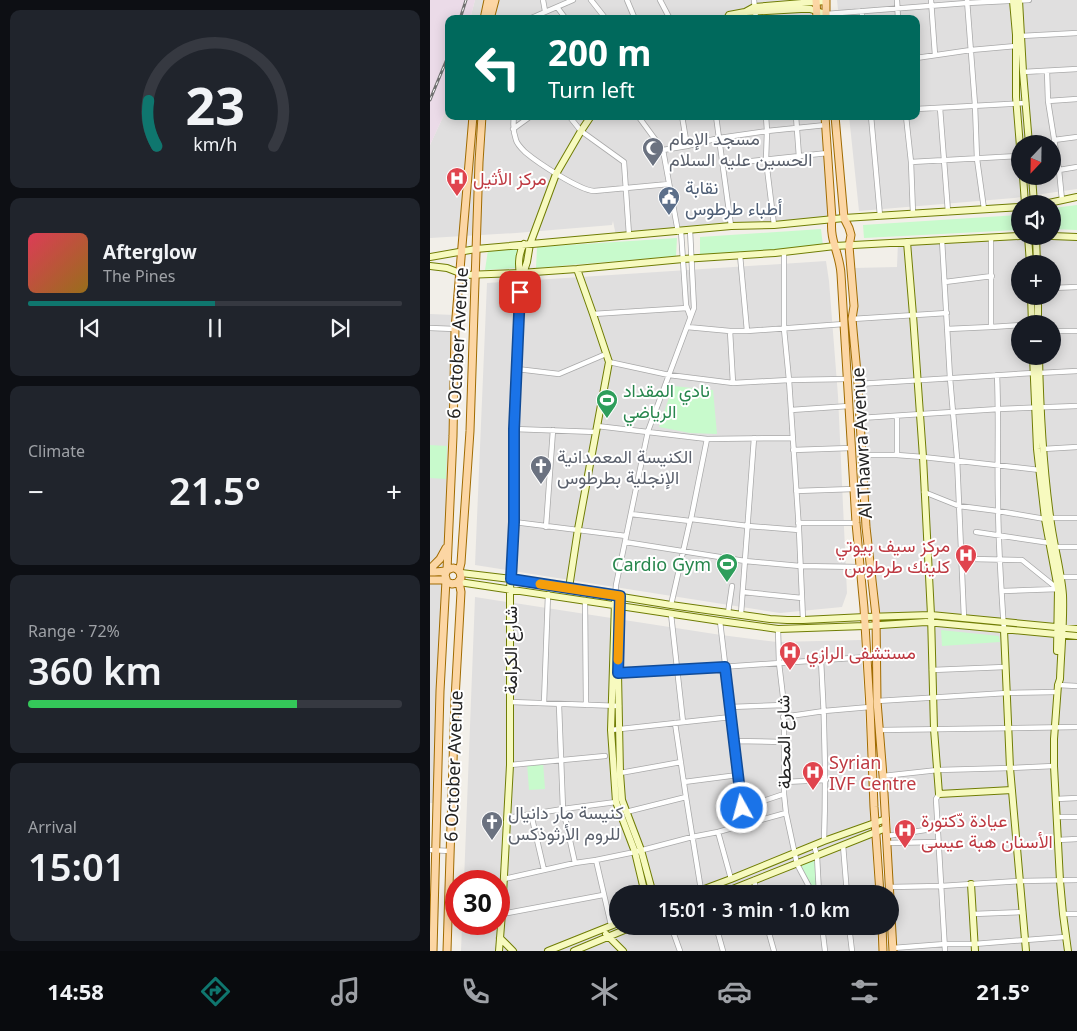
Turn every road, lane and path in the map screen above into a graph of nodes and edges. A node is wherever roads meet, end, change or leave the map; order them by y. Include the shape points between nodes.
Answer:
1 (488, 0) edge
2 (495, 0) edge
3 (543, 0) edge
4 (573, 0) edge
5 (592, 0) edge
6 (627, 0) edge
7 (660, 0) edge
8 (816, 0) edge
9 (826, 0) edge
10 (897, 0) edge
11 (931, 0) edge
12 (1028, 0) edge
13 (1002, 1) edge
14 (1016, 1) edge
15 (967, 2) edge
16 (931, 6) junction
17 (557, 7) junction
18 (897, 8) junction
19 (755, 9) edge
20 (545, 11) junction
21 (862, 11) junction
22 (485, 15) edge
23 (491, 15) edge
24 (537, 15) edge
25 (563, 15) edge
26 (603, 15) edge
27 (633, 15) edge
28 (668, 15) edge
29 (729, 15) edge
30 (817, 15) edge
31 (826, 15) edge
32 (838, 15) edge
33 (862, 15) edge
34 (898, 15) edge
35 (1077, 33) edge
36 (1021, 36) junction
37 (1016, 46) junction
38 (970, 50) junction
39 (934, 55) junction
40 (920, 57) edge
41 (1077, 69) edge
42 (1047, 71) junction
43 (1023, 72) junction
44 (1077, 99) edge
45 (1048, 101) junction
46 (1016, 103) junction
47 (1026, 103) junction
48 (975, 105) junction
49 (940, 108) junction
50 (920, 109) edge
51 (473, 120) edge
52 (482, 120) edge
53 (514, 120) edge
54 (525, 120) edge
55 (572, 120) edge
56 (589, 120) edge
57 (641, 120) edge
58 (683, 120) edge
59 (717, 120) edge
60 (766, 120) edge
61 (796, 120) edge
62 (825, 120) edge
63 (835, 120) edge
64 (871, 120) edge
65 (906, 120) edge
66 (826, 125) junction
67 (513, 129) junction
68 (797, 129) junction
69 (581, 130) junction
70 (767, 131) junction
71 (1019, 135) edge
72 (1028, 135) edge
73 (1053, 135) edge
74 (719, 138) junction
75 (1077, 138) edge
76 (1061, 139) edge
77 (687, 146) junction
78 (663, 150) junction
79 (828, 154) junction
80 (799, 157) junction
81 (1011, 157) edge
82 (977, 159) junction
83 (766, 160) junction
84 (944, 160) junction
85 (911, 162) junction
86 (723, 164) junction
87 (1077, 167) edge
88 (1061, 170) edge
89 (556, 174) junction
90 (669, 184) junction
91 (1060, 185) edge
92 (626, 189) junction
93 (1077, 197) edge
94 (1062, 200) joint
95 (1011, 208) edge
96 (984, 209) junction
97 (948, 212) junction
98 (914, 214) junction
99 (880, 216) junction
100 (844, 218) junction
101 (832, 220) junction
102 (774, 225) junction
103 (732, 226) junction
104 (690, 230) junction
105 (680, 231) junction
106 (629, 235) junction
107 (1061, 236) edge
108 (1077, 236) edge
109 (1011, 237) edge
110 (991, 238) junction
111 (942, 240) junction
112 (907, 242) junction
113 (527, 244) junction
114 (835, 246) junction
115 (849, 246) junction
116 (476, 249) junction
117 (462, 251) junction
118 (784, 252) junction
119 (740, 256) junction
120 (430, 257) edge
121 (692, 258) junction
122 (683, 259) junction
123 (430, 266) edge
124 (577, 269) junction
125 (460, 273) junction
126 (520, 273) junction
127 (476, 274) junction
128 (992, 276) junction
129 (945, 282) junction
130 (1077, 287) edge
131 (1061, 288) edge
132 (687, 308) junction
133 (947, 312) junction
134 (593, 314) junction
135 (913, 315) junction
136 (690, 316) junction
137 (852, 319) junction
138 (844, 324) junction
139 (1011, 326) edge
140 (991, 327) junction
141 (430, 328) edge
142 (687, 328) junction
143 (784, 329) junction
144 (947, 329) junction
145 (455, 330) junction
146 (730, 331) junction
147 (747, 331) junction
148 (1061, 331) edge
149 (1077, 331) edge
150 (606, 354) junction
151 (609, 362) junction
152 (1034, 365) edge
153 (1037, 365) edge
154 (517, 369) junction
155 (1077, 371) edge
156 (1036, 373) junction
157 (669, 375) junction
158 (997, 375) junction
159 (950, 378) junction
160 (847, 379) junction
161 (789, 380) junction
162 (917, 380) junction
163 (733, 383) junction
164 (858, 384) junction
165 (849, 406) junction
166 (1077, 406) edge
167 (1037, 407) junction
168 (999, 409) junction
169 (790, 410) junction
170 (953, 412) junction
171 (919, 415) junction
172 (897, 416) junction
173 (860, 418) junction
174 (514, 429) junction
175 (596, 429) junction
176 (553, 430) junction
177 (648, 431) junction
178 (754, 438) junction
179 (792, 438) junction
180 (707, 439) junction
181 (1077, 447) edge
182 (851, 448) junction
183 (1043, 448) junction
184 (793, 450) junction
185 (862, 455) junction
186 (897, 455) junction
187 (923, 456) junction
188 (957, 460) junction
189 (998, 465) junction
190 (1040, 470) junction
191 (854, 489) junction
192 (796, 491) junction
193 (924, 492) junction
194 (959, 506) junction
195 (998, 510) junction
196 (631, 514) junction
197 (1048, 518) junction
198 (1077, 518) edge
199 (690, 520) junction
200 (514, 522) junction
201 (798, 523) junction
202 (856, 523) junction
203 (748, 526) junction
204 (546, 527) junction
205 (578, 530) junction
206 (799, 530) junction
207 (976, 532) dead end
208 (999, 535) junction
209 (626, 536) junction
210 (625, 542) junction
211 (1053, 545) junction
212 (447, 546) junction
213 (1077, 547) edge
214 (683, 552) junction
215 (961, 554) junction
216 (1000, 559) junction
217 (745, 561) junction
218 (800, 566) junction
219 (860, 567) junction
220 (430, 570) edge
221 (447, 570) junction
222 (460, 572) junction
223 (1058, 577) junction
224 (1077, 577) edge
225 (511, 579) junction
226 (430, 580) edge
227 (446, 580) junction
228 (459, 582) junction
229 (732, 586) dead end
230 (569, 588) junction
231 (510, 589) junction
232 (1058, 589) junction
233 (1002, 591) junction
234 (742, 592) junction
235 (548, 594) junction
236 (618, 596) junction
237 (802, 598) junction
238 (585, 600) junction
239 (617, 605) junction
240 (671, 605) junction
241 (728, 613) junction
242 (671, 614) junction
243 (741, 614) junction
244 (931, 615) junction
245 (865, 616) junction
246 (876, 616) junction
247 (964, 618) junction
248 (803, 620) junction
249 (720, 621) junction
250 (931, 623) junction
251 (865, 626) junction
252 (876, 626) junction
253 (1003, 626) junction
254 (778, 629) junction
255 (1077, 629) edge
256 (1060, 631) junction
257 (1047, 633) junction
258 (1077, 636) edge
259 (1058, 644) junction
260 (867, 657) junction
261 (821, 660) junction
262 (779, 662) junction
263 (725, 667) junction
264 (1005, 667) junction
265 (677, 670) junction
266 (932, 670) junction
267 (618, 673) junction
268 (1077, 686) edge
269 (1058, 689) junction
270 (1007, 693) junction
271 (933, 698) junction
272 (877, 701) junction
273 (511, 702) junction
274 (544, 704) junction
275 (558, 705) junction
276 (586, 705) junction
277 (784, 705) junction
278 (616, 706) junction
279 (730, 707) junction
280 (870, 707) junction
281 (824, 711) junction
282 (731, 717) junction
283 (783, 717) junction
284 (683, 722) junction
285 (675, 723) junction
286 (1077, 727) edge
287 (1008, 728) junction
288 (1055, 728) junction
289 (934, 729) junction
290 (611, 730) junction
291 (619, 730) junction
292 (880, 730) junction
293 (734, 741) junction
294 (784, 742) junction
295 (604, 756) dead end
296 (561, 760) junction
297 (681, 762) junction
298 (510, 765) junction
299 (1054, 766) junction
300 (1010, 768) junction
301 (938, 770) junction
302 (620, 773) junction
303 (738, 775) junction
304 (883, 776) junction
305 (826, 780) junction
306 (684, 782) junction
307 (784, 782) junction
308 (1012, 790) junction
309 (784, 794) junction
310 (939, 794) junction
311 (686, 797) junction
312 (1077, 798) edge
313 (1056, 799) junction
314 (616, 802) junction
315 (742, 808) junction
316 (563, 809) junction
317 (626, 812) junction
318 (531, 814) junction
319 (786, 814) junction
320 (1057, 816) junction
321 (1077, 817) edge
322 (507, 818) junction
323 (886, 819) junction
324 (876, 822) junction
325 (744, 824) junction
326 (886, 828) junction
327 (938, 828) junction
328 (718, 832) junction
329 (877, 832) junction
330 (692, 837) junction
331 (1077, 839) edge
332 (887, 840) junction
333 (1058, 840) junction
334 (824, 841) junction
335 (938, 842) junction
336 (814, 845) junction
337 (843, 846) junction
338 (433, 850) edge
339 (450, 851) junction
340 (638, 851) junction
341 (795, 853) junction
342 (817, 856) junction
343 (596, 860) junction
344 (575, 863) junction
345 (797, 864) junction
346 (504, 870) edge
347 (544, 870) junction
348 (510, 878) edge
349 (731, 879) junction
350 (754, 880) junction
351 (1077, 880) edge
352 (1060, 881) junction
353 (1020, 882) junction
354 (971, 884) junction
355 (644, 885) edge
356 (650, 885) edge
357 (700, 885) edge
358 (715, 885) edge
359 (742, 885) edge
360 (755, 885) edge
361 (808, 885) edge
362 (819, 885) edge
363 (846, 885) edge
364 (880, 885) edge
365 (890, 885) edge
366 (941, 886) junction
367 (899, 887) edge
368 (603, 895) junction
369 (609, 911) edge
370 (510, 912) edge
371 (1023, 912) junction
372 (973, 914) junction
373 (1062, 914) junction
374 (1077, 914) edge
375 (432, 926) edge
376 (609, 926) edge
377 (601, 930) junction
378 (500, 935) edge
379 (613, 935) edge
380 (674, 935) edge
381 (719, 935) edge
382 (770, 935) edge
383 (823, 935) edge
384 (850, 935) edge
385 (882, 935) edge
386 (892, 935) edge
387 (608, 937) junction
388 (1065, 937) junction
389 (500, 938) junction
390 (1025, 940) junction
391 (945, 944) junction
392 (974, 948) edge
393 (893, 950) edge
394 (433, 951) edge
395 (447, 951) edge
396 (499, 951) edge
397 (513, 951) edge
398 (548, 951) edge
399 (574, 951) edge
400 (622, 951) edge
401 (680, 951) edge
402 (724, 951) edge
403 (774, 951) edge
404 (825, 951) edge
405 (852, 951) edge
406 (883, 951) edge
407 (945, 951) edge
408 (1026, 951) edge
409 (1068, 951) edge

1 - 22 main road
2 - 23 main road
3 - 20 street
4 - 17 street
5 - 26 street
6 - 27 street
7 - 28 street
8 - 9 street
8 - 19 street
8 - 30 main road
9 - 31 main road
10 - 18 street
11 - 16 street
12 - 14 street
13 - 14 street
13 - 15 street
14 - 36 street
14 - 37 street
15 - 16 street
15 - 38 street
16 - 18 street
16 - 39 street
17 - 20 street
17 - 25 street
18 - 21 street
18 - 34 street
19 - 29 street
19 - 30 street via 801,9
20 - 24 street
21 - 32 street
21 - 33 street
35 - 36 street
36 - 43 street
37 - 38 street
37 - 46 street
38 - 39 street
38 - 48 street
39 - 40 street
41 - 42 street
42 - 43 street
42 - 45 street
43 - 47 street
44 - 45 street
45 - 73 street
46 - 47 street
46 - 48 street
46 - 71 street
47 - 72 street
48 - 49 street
48 - 82 street
49 - 50 street
49 - 84 street
51 - 117 main road, 6 October Avenue
52 - 116 main road, 6 October Avenue
53 - 67 street
54 - 67 street
55 - 69 street
56 - 69 street, شارع الكرامة
57 - 78 street
58 - 77 street
59 - 74 street
60 - 70 street
61 - 68 street
62 - 66 main road, Al Thawra Avenue
63 - 100 main road, Al Thawra Avenue
64 - 99 street
65 - 85 street
66 - 68 street
66 - 79 main road, Al Thawra Avenue
67 - 89 street via 516,141 524,151
68 - 70 street
68 - 80 street
69 - 89 street, شارع الكرامة
69 - 92 street via 624,162
70 - 74 street
70 - 83 street
74 - 77 street
74 - 86 street
75 - 76 street
77 - 78 street
78 - 90 street
79 - 80 street
79 - 101 main road, Al Thawra Avenue
80 - 83 street
81 - 82 street
82 - 84 street
82 - 96 street
83 - 86 street
83 - 102 street
84 - 85 street
84 - 97 street
85 - 98 street
86 - 103 street
87 - 88 street
89 - 92 street via 589,191
89 - 113 street, شارع الكرامة
90 - 92 street
90 - 105 street
91 - 94 street
92 - 106 street
93 - 94 street
95 - 96 street
96 - 97 street
97 - 98 street
98 - 99 street
99 - 100 street
100 - 101 street
100 - 115 main road, Al Thawra Avenue via 850,231
101 - 102 street
101 - 114 main road, Al Thawra Avenue
102 - 103 street
103 - 104 street
104 - 105 street
104 - 121 street
105 - 106 street
105 - 122 street
106 - 113 street
107 - 108 street
109 - 110 street
110 - 111 street
110 - 128 street
111 - 112 street
111 - 129 street
112 - 115 street
112 - 135 street
113 - 116 street
113 - 126 street, شارع الكرامة via 520,254
114 - 115 street
114 - 118 street
114 - 138 main road, Al Thawra Avenue via 841,267
115 - 137 main road, Al Thawra Avenue via 854,306
116 - 117 street
116 - 127 main road, 6 October Avenue
117 - 120 street
117 - 125 main road, 6 October Avenue
118 - 119 street
118 - 143 street
119 - 121 street
119 - 147 street
121 - 122 street
121 - 136 street via 694,305
122 - 124 street
122 - 132 street
123 - 125 street
124 - 126 street
124 - 134 street
125 - 127 street
125 - 145 main road, 6 October Avenue
126 - 127 street
126 - 154 street, شارع الكرامة
127 - 222 main road, 6 October Avenue
128 - 129 street
128 - 140 street
129 - 133 street
130 - 131 street
132 - 134 street
132 - 136 street
133 - 135 street
133 - 144 street
134 - 150 street
135 - 137 street
135 - 162 street
136 - 142 street
137 - 164 main road, Al Thawra Avenue
138 - 143 street
138 - 160 main road, Al Thawra Avenue
139 - 140 street
140 - 144 street
141 - 145 street
142 - 146 street
142 - 157 street
143 - 147 street
143 - 161 street
144 - 159 street
145 - 212 main road, 6 October Avenue
146 - 147 street
146 - 163 street
148 - 149 street
150 - 151 street
150 - 154 street via 559,374
151 - 157 street
151 - 175 street
152 - 156 street
153 - 156 street
154 - 174 street, شارع الكرامة
155 - 156 street
156 - 158 street
156 - 167 street
157 - 163 street
157 - 177 street
158 - 159 street
158 - 168 street
159 - 162 street
159 - 170 street
160 - 161 street
160 - 165 main road, Al Thawra Avenue
161 - 163 street
161 - 169 street
162 - 164 street
162 - 171 street
164 - 173 main road, Al Thawra Avenue
165 - 169 street
165 - 182 main road, Al Thawra Avenue
166 - 167 street
167 - 168 street
167 - 183 street
167 - 190 street
168 - 170 street
168 - 189 street
169 - 179 street
170 - 171 street
170 - 188 street
171 - 172 street
171 - 187 street
172 - 173 street
172 - 186 street
173 - 185 main road, Al Thawra Avenue
174 - 176 street
174 - 200 street, شارع الكرامة
175 - 176 street
175 - 177 street
175 - 205 street
176 - 204 street
177 - 180 street
177 - 196 street
178 - 179 street
178 - 180 street
178 - 203 street
179 - 184 street
180 - 199 street
181 - 183 street
182 - 184 street
182 - 191 main road, Al Thawra Avenue
183 - 197 street
184 - 192 street
185 - 186 street
185 - 246 main road, Al Thawra Avenue
186 - 187 street
187 - 188 street
187 - 193 street
188 - 189 street
188 - 194 street
189 - 190 street
189 - 195 street
190 - 197 street
191 - 192 street
191 - 202 main road, Al Thawra Avenue
192 - 201 street
193 - 194 street
193 - 244 street
194 - 195 street
194 - 215 street
195 - 197 street
195 - 208 street
196 - 199 street
196 - 209 street
197 - 198 street
197 - 211 street
199 - 203 street
199 - 214 street
200 - 204 street
200 - 225 street, شارع الكرامة
201 - 202 street
201 - 206 street
202 - 219 main road, Al Thawra Avenue
203 - 206 street
203 - 217 street
204 - 205 street
205 - 209 street
205 - 230 street
206 - 218 street
207 - 208 street
208 - 211 street
208 - 216 street
209 - 210 street
210 - 214 street
210 - 236 street via 616,586
211 - 213 street
211 - 223 street
212 - 220 main road
212 - 221 main road, 6 October Avenue
214 - 217 street
214 - 240 street
215 - 216 street via 972,558
215 - 247 street
216 - 232 street via 1022,560
216 - 233 street
217 - 218 street
217 - 234 street
218 - 219 street
218 - 237 street
219 - 245 main road, Al Thawra Avenue
220 - 221 main road
221 - 222 main road via 453,568
221 - 227 main road
222 - 225 street
222 - 228 main road
223 - 224 street
223 - 232 street
223 - 256 street via 1063,597
225 - 230 street
225 - 231 street, شارع الكرامة
226 - 227 main road
227 - 228 main road via 452,584
227 - 338 main road, 6 October Avenue
228 - 231 street
228 - 339 main road, 6 October Avenue
229 - 241 street
230 - 236 street
231 - 235 street
231 - 273 street, شارع الكرامة
232 - 233 street
232 - 256 street
233 - 253 street
234 - 237 street
234 - 243 street
235 - 238 street
235 - 274 street
236 - 239 street
236 - 240 street
237 - 248 street
238 - 239 street
238 - 276 street
239 - 242 street
239 - 267 street
239 - 278 street
240 - 241 street
241 - 243 street
242 - 249 street
242 - 265 street
243 - 248 street
244 - 246 street
244 - 247 street
244 - 250 street
245 - 246 street
245 - 248 street
245 - 251 main road, Al Thawra Avenue
246 - 252 main road, Al Thawra Avenue
247 - 253 street
249 - 254 street
249 - 263 street
250 - 252 street
250 - 253 street
250 - 266 street
251 - 252 street
251 - 254 street
251 - 260 main road, Al Thawra Avenue
252 - 272 main road, Al Thawra Avenue
253 - 256 street
253 - 257 street
253 - 264 street
254 - 262 street, شارع المحطة
255 - 256 street
256 - 257 street
256 - 258 street
256 - 259 street
256 - 269 street
257 - 259 street
259 - 269 street
260 - 261 street
260 - 280 main road, Al Thawra Avenue
261 - 262 street
261 - 281 street
262 - 263 street
262 - 277 street, شارع المحطة
263 - 265 street
263 - 279 street
264 - 266 street
264 - 270 street
265 - 267 street
265 - 284 street
266 - 271 street
267 - 278 street
268 - 269 street
269 - 270 street
269 - 288 street
270 - 271 street
270 - 287 street
271 - 272 street
271 - 289 street
272 - 292 main road, Al Thawra Avenue
273 - 274 street
273 - 298 street, شارع الكرامة
274 - 275 street
275 - 276 street
275 - 296 street
276 - 278 street
277 - 279 street
277 - 283 street, شارع المحطة
278 - 290 street
278 - 291 street
279 - 282 street
280 - 281 street
280 - 324 main road, Al Thawra Avenue
281 - 283 street
281 - 305 street
282 - 284 street
282 - 293 street
283 - 294 street, شارع المحطة
284 - 285 street
285 - 291 street
285 - 297 street
286 - 288 street
287 - 288 street
287 - 289 street
287 - 300 street
288 - 299 street
289 - 292 street
289 - 301 street
290 - 291 street
290 - 314 street
291 - 302 street
292 - 304 main road, Al Thawra Avenue
293 - 294 street
293 - 303 street
294 - 307 street, شارع المحطة
295 - 296 street
296 - 298 street
296 - 316 street
297 - 302 street
297 - 306 street
298 - 322 street, شارع الكرامة
299 - 300 street
299 - 313 street
300 - 301 street
300 - 308 street
301 - 304 street
301 - 310 street
302 - 317 street
303 - 306 street
303 - 315 street
304 - 323 main road, Al Thawra Avenue
305 - 307 street
305 - 334 street
306 - 311 street
307 - 309 street, شارع المحطة
308 - 310 street
308 - 353 street
309 - 315 street
309 - 319 street, شارع المحطة
310 - 327 street via 936,798
311 - 317 street
311 - 330 street
312 - 313 street
313 - 320 street
314 - 316 street
314 - 340 street
315 - 325 street
316 - 318 street
316 - 344 street
317 - 340 street
318 - 322 street
318 - 347 street
319 - 325 street
319 - 341 street, شارع المحطة
320 - 321 street
320 - 333 street
322 - 346 street, شارع الكرامة
323 - 324 street
323 - 326 main road, Al Thawra Avenue
324 - 329 main road, Al Thawra Avenue
324 - 334 street
325 - 328 street
326 - 329 street
326 - 332 main road, Al Thawra Avenue
327 - 332 street
327 - 335 street
328 - 330 street
328 - 349 street
329 - 337 street
329 - 364 main road, Al Thawra Avenue
330 - 340 street
330 - 357 street
331 - 333 street
332 - 335 street
332 - 365 main road, Al Thawra Avenue
333 - 352 street
334 - 336 street
335 - 366 street
336 - 341 street
336 - 342 street
337 - 342 street
337 - 363 street
338 - 339 street
338 - 375 main road, 6 October Avenue
339 - 395 main road, 6 October Avenue
340 - 343 street
340 - 355 street
340 - 356 street
341 - 345 street, شارع المحطة
341 - 349 street
342 - 345 street
342 - 362 street
343 - 344 street
343 - 368 street
344 - 347 street
345 - 350 street
345 - 361 street, شارع المحطة
347 - 348 street
349 - 358 street
350 - 359 street
350 - 360 street
351 - 352 street
352 - 353 street
352 - 373 street
353 - 354 street
353 - 371 street
354 - 366 street
354 - 372 street
366 - 367 street
366 - 391 street
368 - 369 street
368 - 370 street
371 - 372 street
371 - 390 street
372 - 392 street
373 - 374 street
373 - 388 street
375 - 394 main road, 6 October Avenue
376 - 377 street
377 - 387 street
377 - 398 street
378 - 389 street, شارع الكرامة
379 - 387 street
380 - 401 street
381 - 402 street
382 - 403 street
383 - 404 street
384 - 405 street
385 - 406 main road
386 - 393 main road, Al Thawra Avenue
387 - 399 street
387 - 400 street
388 - 390 street
388 - 409 street
389 - 396 street, شارع الكرامة
389 - 397 street
390 - 392 street
390 - 408 street
391 - 392 street
391 - 393 street
391 - 407 street

